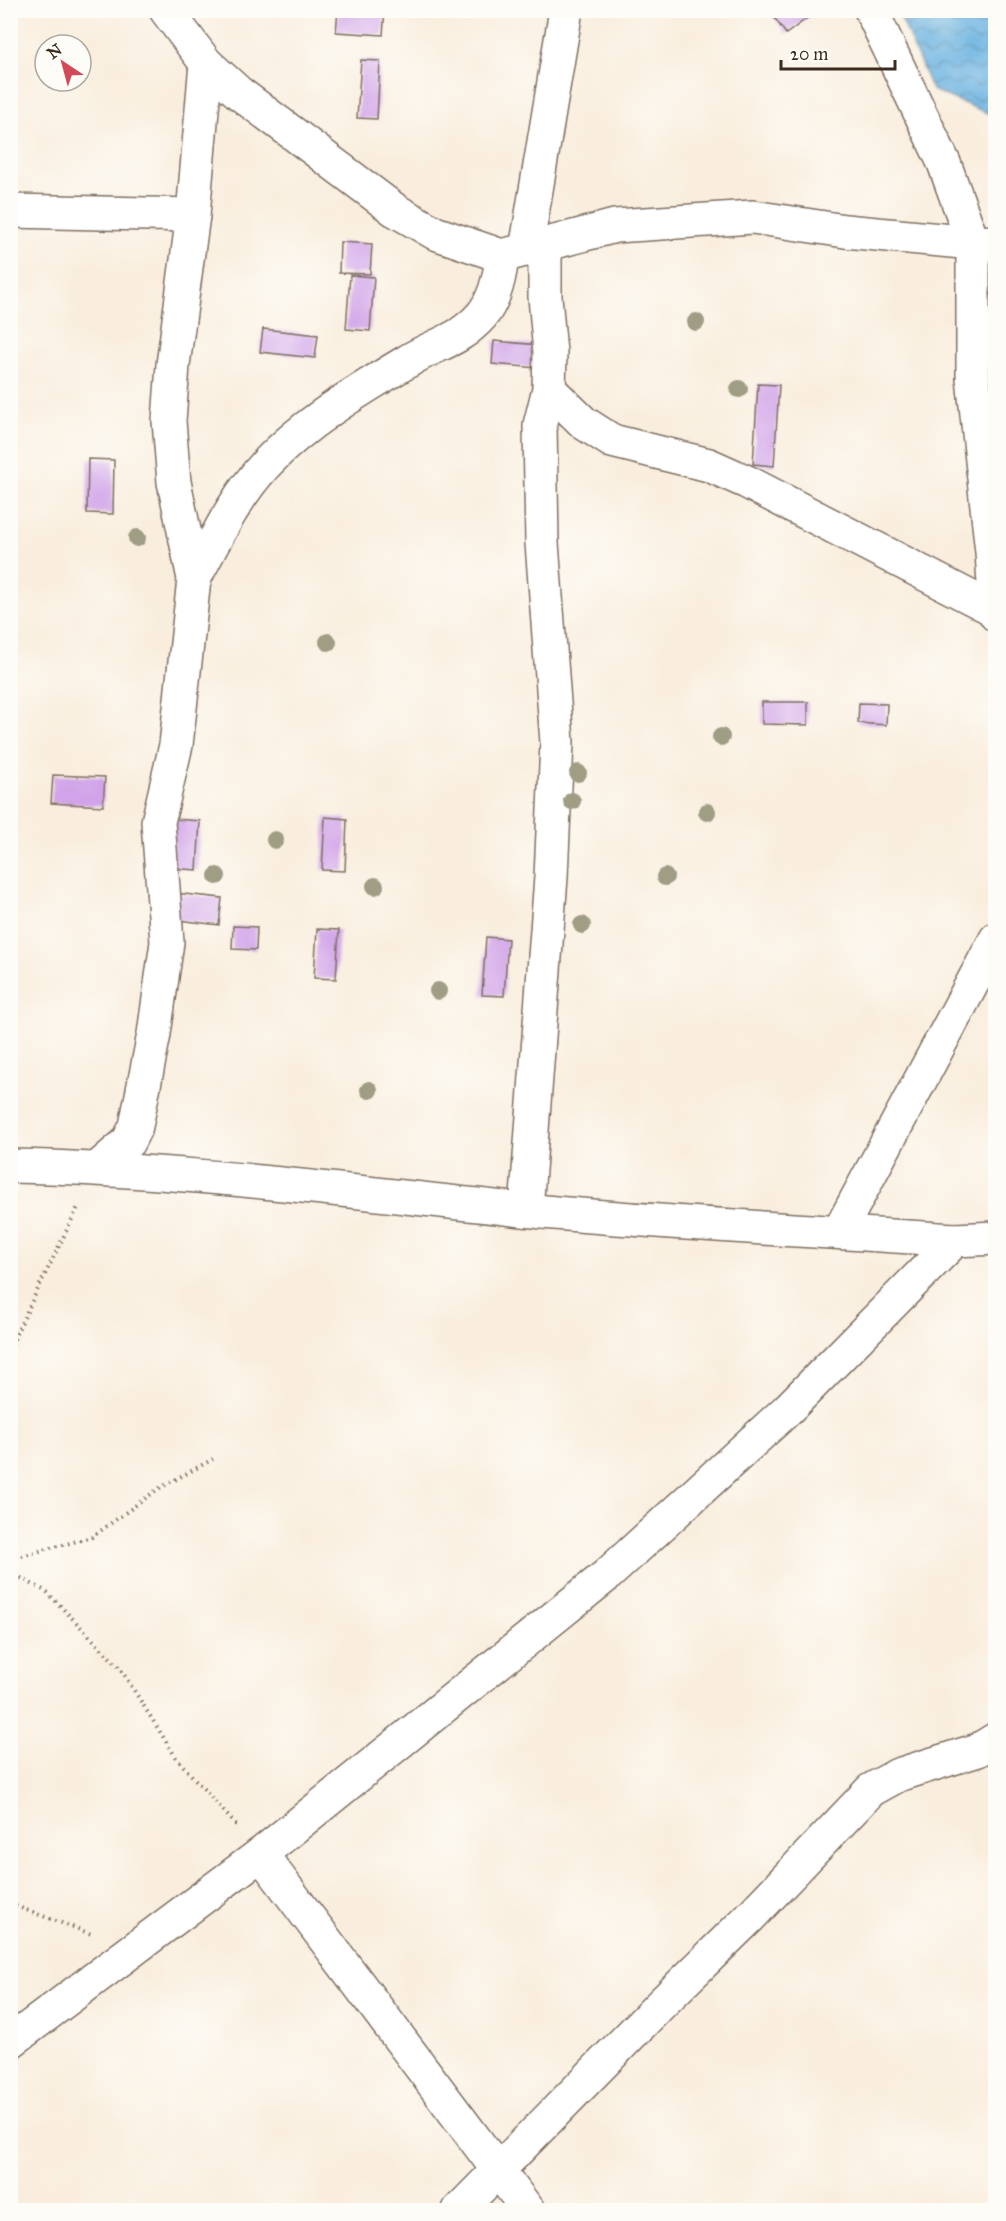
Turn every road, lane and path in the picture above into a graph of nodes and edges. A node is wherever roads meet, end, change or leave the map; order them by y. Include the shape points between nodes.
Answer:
1 (166, 10) edge
2 (566, 10) edge
3 (871, 10) edge
4 (206, 63) junction
5 (10, 211) edge
6 (194, 215) junction
7 (984, 242) edge
8 (524, 250) junction
9 (549, 389) junction
10 (194, 579) junction
11 (995, 610) edge
12 (996, 615) edge
13 (996, 939) edge
14 (10, 1166) edge
15 (99, 1167) junction
16 (526, 1210) junction
17 (839, 1232) junction
18 (996, 1238) edge
19 (955, 1240) junction
20 (10, 1357) edge
21 (213, 1459) dead end
22 (10, 1559) edge
23 (10, 1572) edge
24 (996, 1740) edge
25 (261, 1854) junction
26 (10, 1904) edge
27 (132, 1950) junction
28 (10, 2042) edge
29 (498, 2173) junction
30 (459, 2211) edge
31 (528, 2211) edge

1 - 4 street
2 - 8 street
3 - 7 street
4 - 6 street
4 - 8 street via 239,93 395,210 435,233
5 - 6 street
6 - 10 street via 169,421 174,482
7 - 8 street via 845,231 753,218 615,226
7 - 11 street via 973,378
8 - 9 street
8 - 10 street via 500,280 483,314 452,341 382,377 301,432 266,464 242,494
9 - 11 street via 584,423 612,441 709,465 823,519
9 - 16 street via 540,424 541,508 557,742
10 - 15 street via 176,746 158,822 167,942 154,1035 136,1126 128,1143
11 - 12 street
13 - 17 street
14 - 15 street
15 - 16 street
15 - 20 path via 50,1260 15,1336
16 - 17 street
17 - 19 street
18 - 19 street
19 - 25 street via 786,1411 607,1575
21 - 22 path via 158,1489 92,1537
23 - 25 path via 47,1592 120,1668 177,1760
24 - 29 street via 978,1750 898,1775 871,1790
25 - 27 street
25 - 29 street
26 - 27 path
27 - 28 street
29 - 30 street
29 - 31 street

